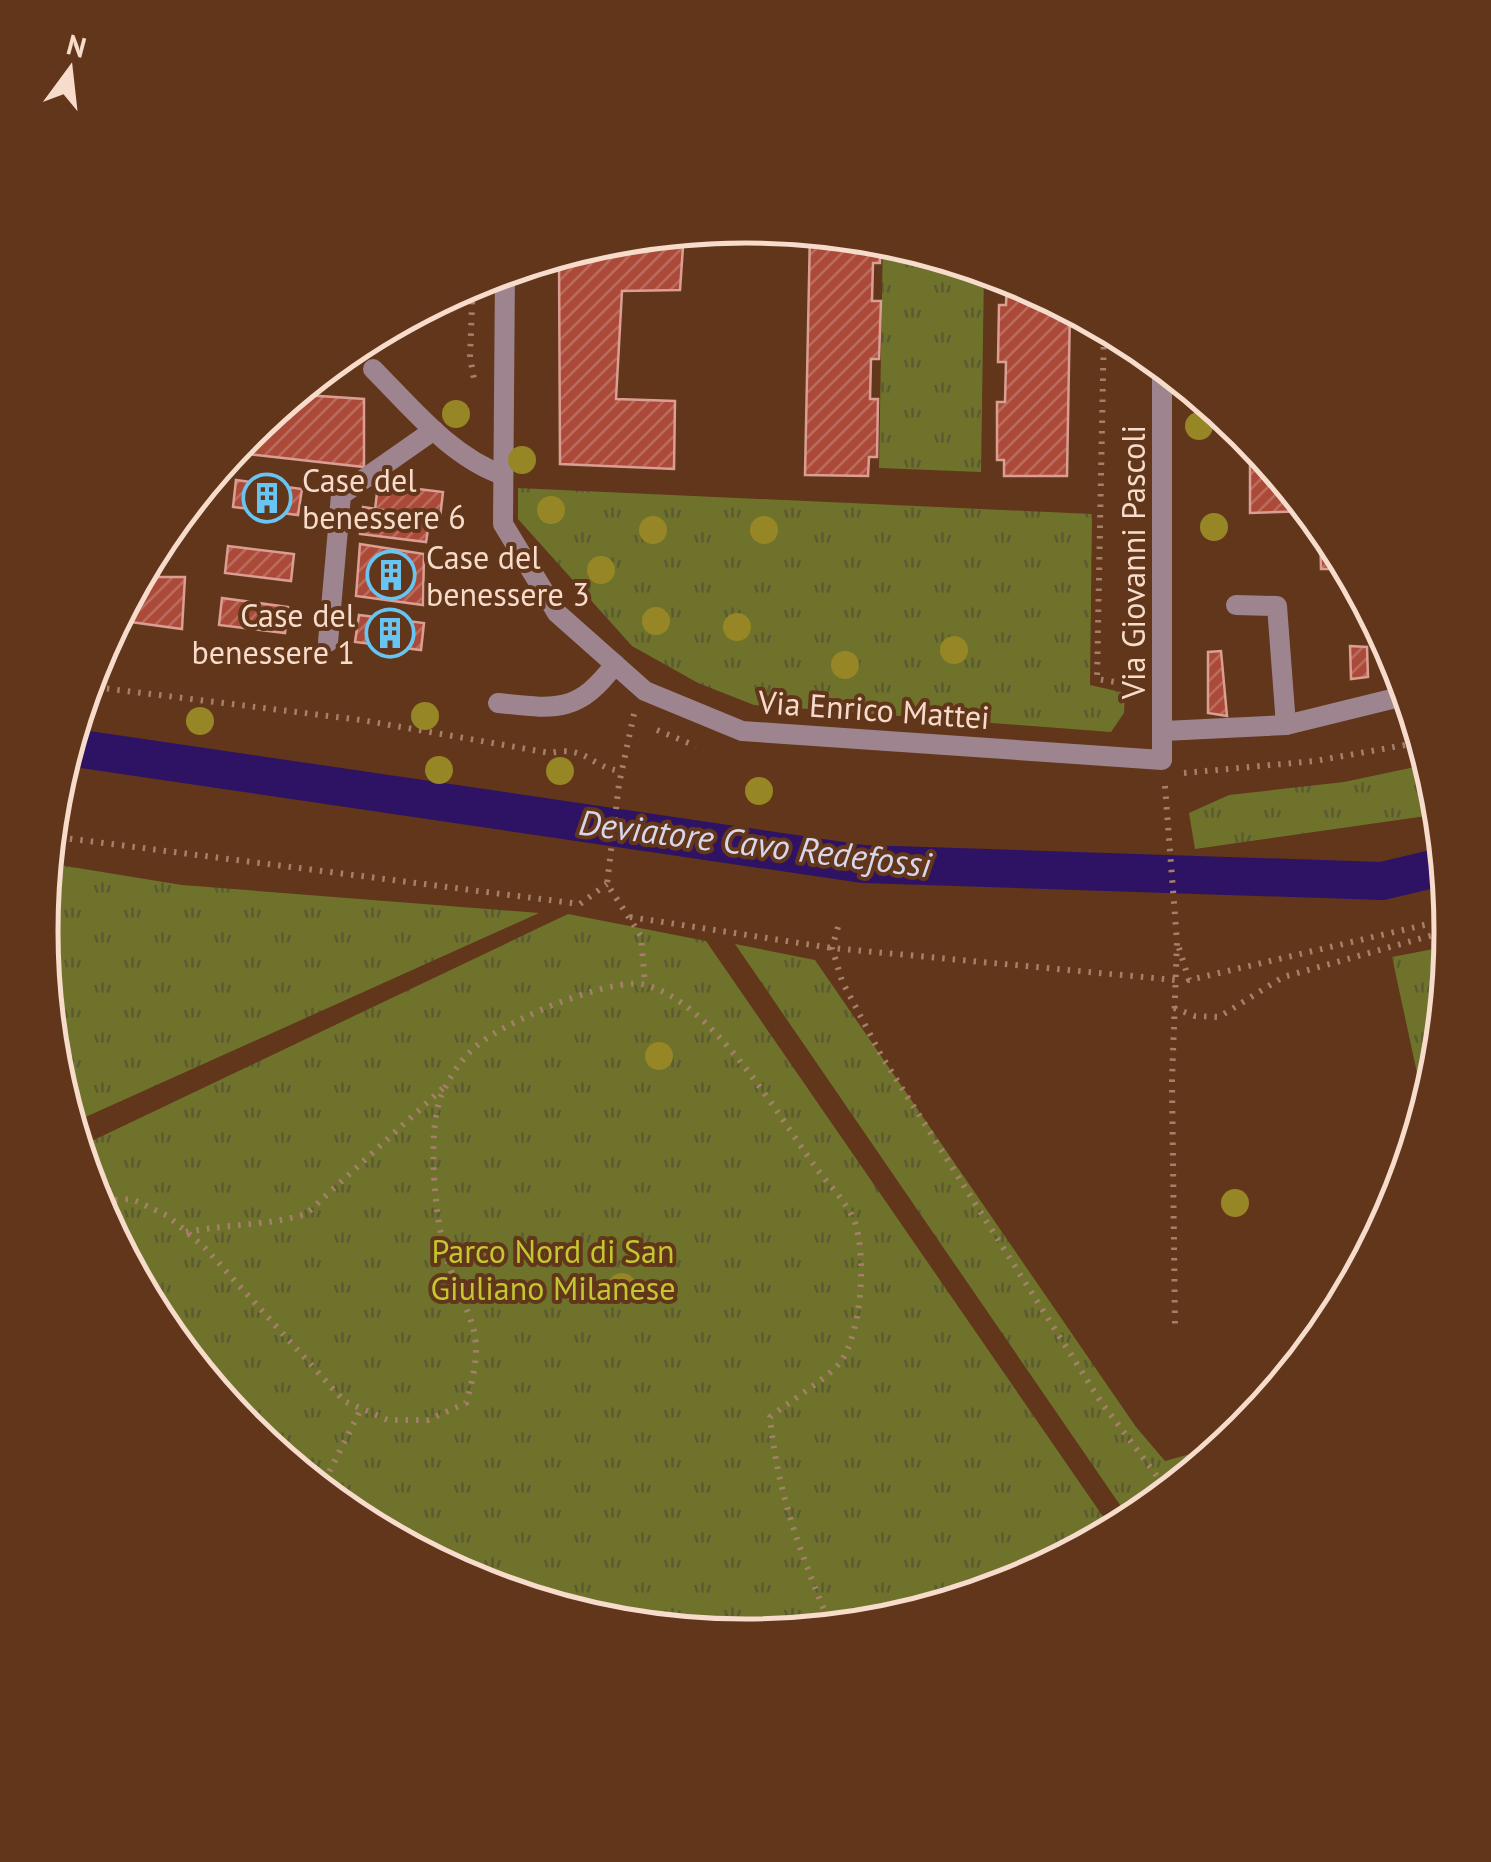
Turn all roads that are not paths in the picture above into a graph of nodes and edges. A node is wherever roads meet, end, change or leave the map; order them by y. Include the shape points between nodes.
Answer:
1 (505, 287) edge
2 (373, 369) dead end
3 (1162, 384) edge
4 (434, 430) junction
5 (503, 476) junction
6 (1236, 605) dead end
7 (328, 642) dead end
8 (615, 664) junction
9 (1393, 700) edge
10 (498, 702) dead end
11 (1286, 725) junction
12 (1164, 731) junction
13 (1162, 760) joint

1 - 5 street, Via Enrico Mattei
2 - 4 street
3 - 12 street, Via Giovanni Pascoli
4 - 5 street
4 - 7 street via 341,494
5 - 8 street, Via Enrico Mattei via 503,524 557,612
6 - 11 street via 1278,606
8 - 10 street via 594,693 557,710
8 - 13 street, Via Enrico Mattei via 645,691 742,730
9 - 11 street
11 - 12 street
12 - 13 street, Via Giovanni Pascoli

